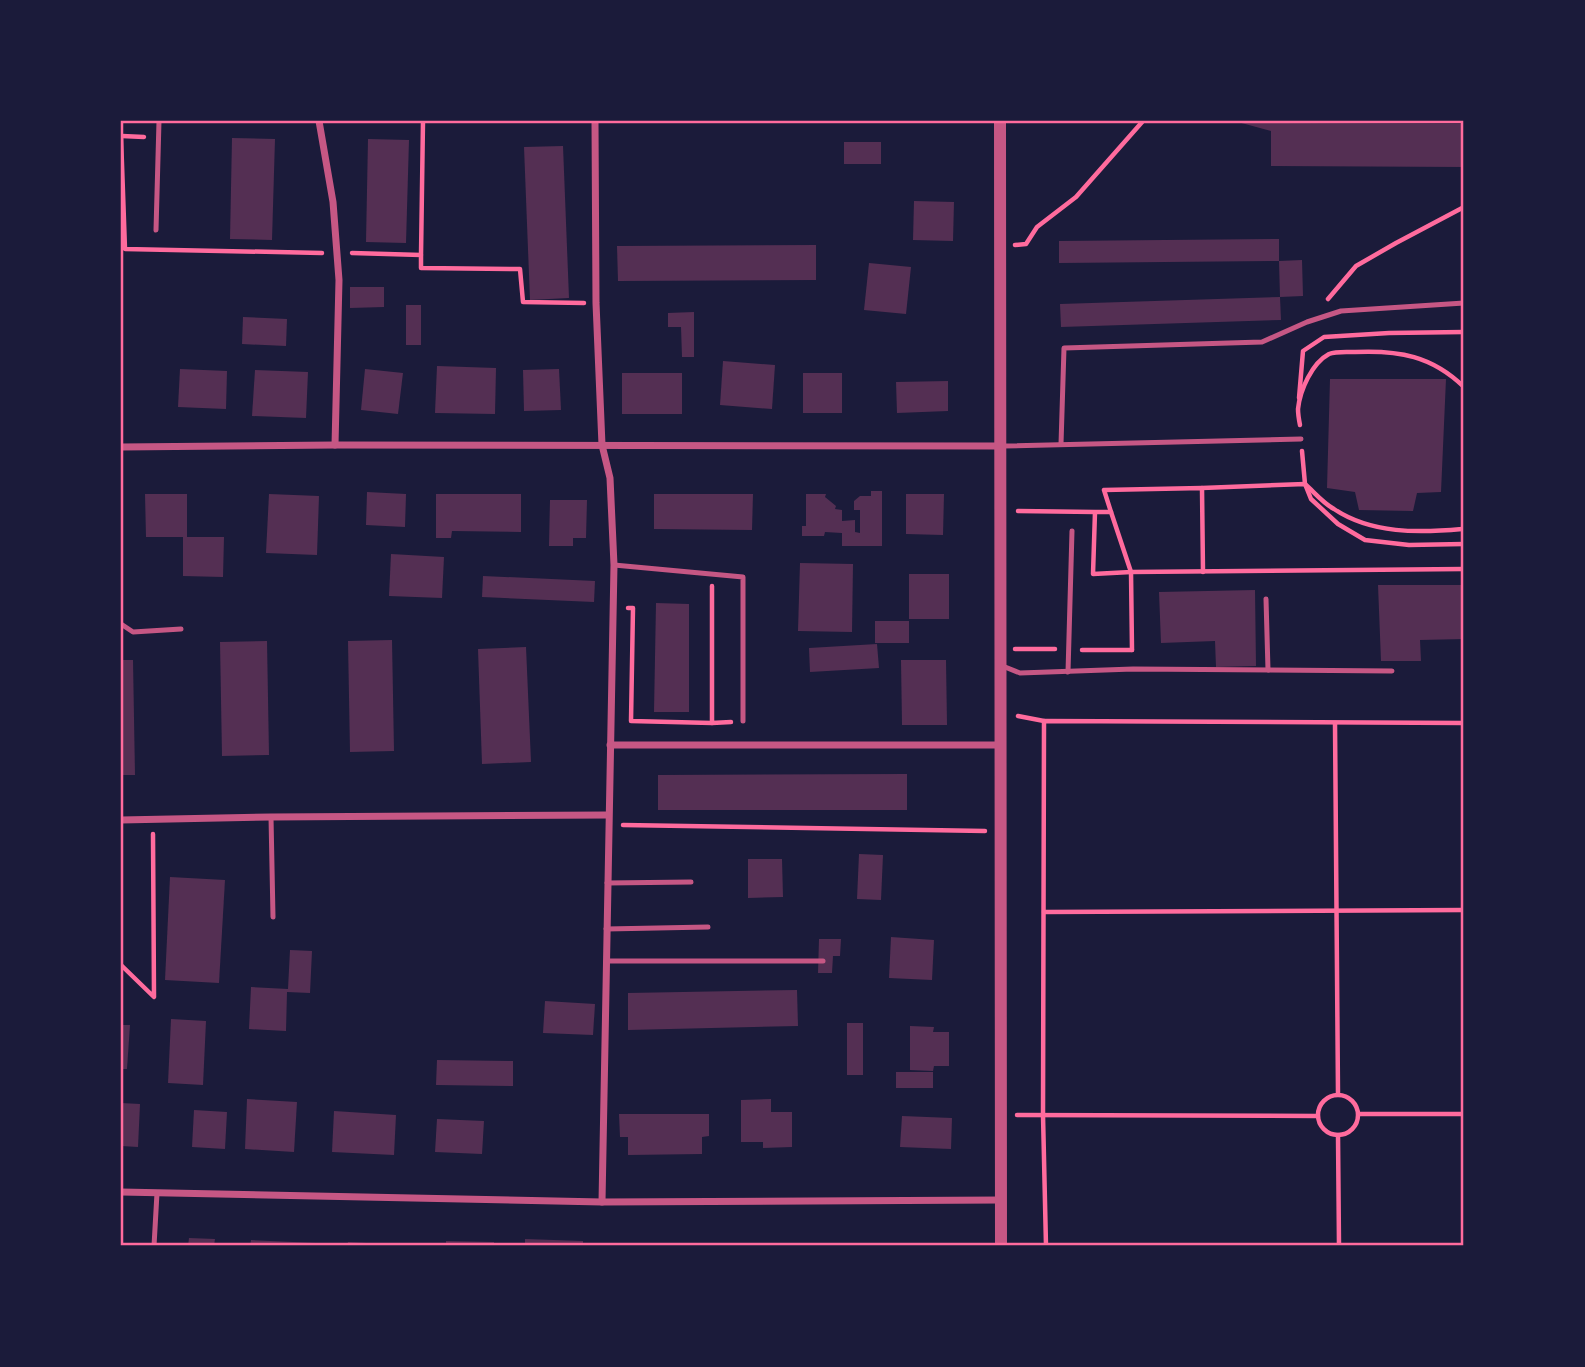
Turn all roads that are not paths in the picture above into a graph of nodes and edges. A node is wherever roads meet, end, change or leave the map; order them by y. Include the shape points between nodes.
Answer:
1 (159, 121) edge
2 (318, 121) edge
3 (595, 121) edge
4 (1000, 121) edge
5 (156, 230) dead end
6 (1464, 303) edge
7 (1301, 439) road end
8 (1061, 444) junction
9 (335, 445) junction
10 (602, 445) junction
11 (999, 446) junction
12 (121, 447) edge
13 (1072, 531) dead end
14 (614, 565) junction
15 (1266, 599) dead end
16 (121, 624) edge
17 (181, 629) dead end
18 (1000, 665) junction
19 (1268, 670) junction
20 (1392, 670) dead end
21 (1068, 672) junction
22 (743, 721) road end
23 (610, 745) junction
24 (1000, 745) junction
25 (608, 815) junction
26 (271, 817) junction
27 (121, 820) edge
28 (607, 883) junction
29 (691, 883) dead end
30 (273, 917) dead end
31 (708, 927) dead end
32 (606, 929) junction
33 (606, 961) junction
34 (822, 961) dead end
35 (121, 1192) edge
36 (157, 1193) junction
37 (1001, 1200) junction
38 (602, 1202) junction
39 (155, 1246) edge
40 (1001, 1246) edge

1 - 5 lane
2 - 9 street via 333,202 339,280
3 - 10 street
4 - 11 street
6 - 8 lane via 1341,311 1262,342 1064,348
7 - 8 lane
8 - 11 lane
9 - 10 street
9 - 12 street
10 - 11 street
10 - 14 street via 610,478
11 - 18 street
13 - 21 lane
14 - 22 lane via 743,577
14 - 23 street
15 - 19 lane
16 - 17 lane via 133,632
18 - 21 lane via 1020,673
18 - 24 street
19 - 20 lane
19 - 21 lane
23 - 24 street
23 - 25 street
24 - 37 street
25 - 26 street
25 - 28 street
26 - 27 street
26 - 30 lane
28 - 29 lane
28 - 32 street
31 - 32 lane
32 - 33 street
33 - 34 lane
33 - 38 street
35 - 36 street
36 - 38 street
36 - 39 lane
37 - 38 street
37 - 40 street

